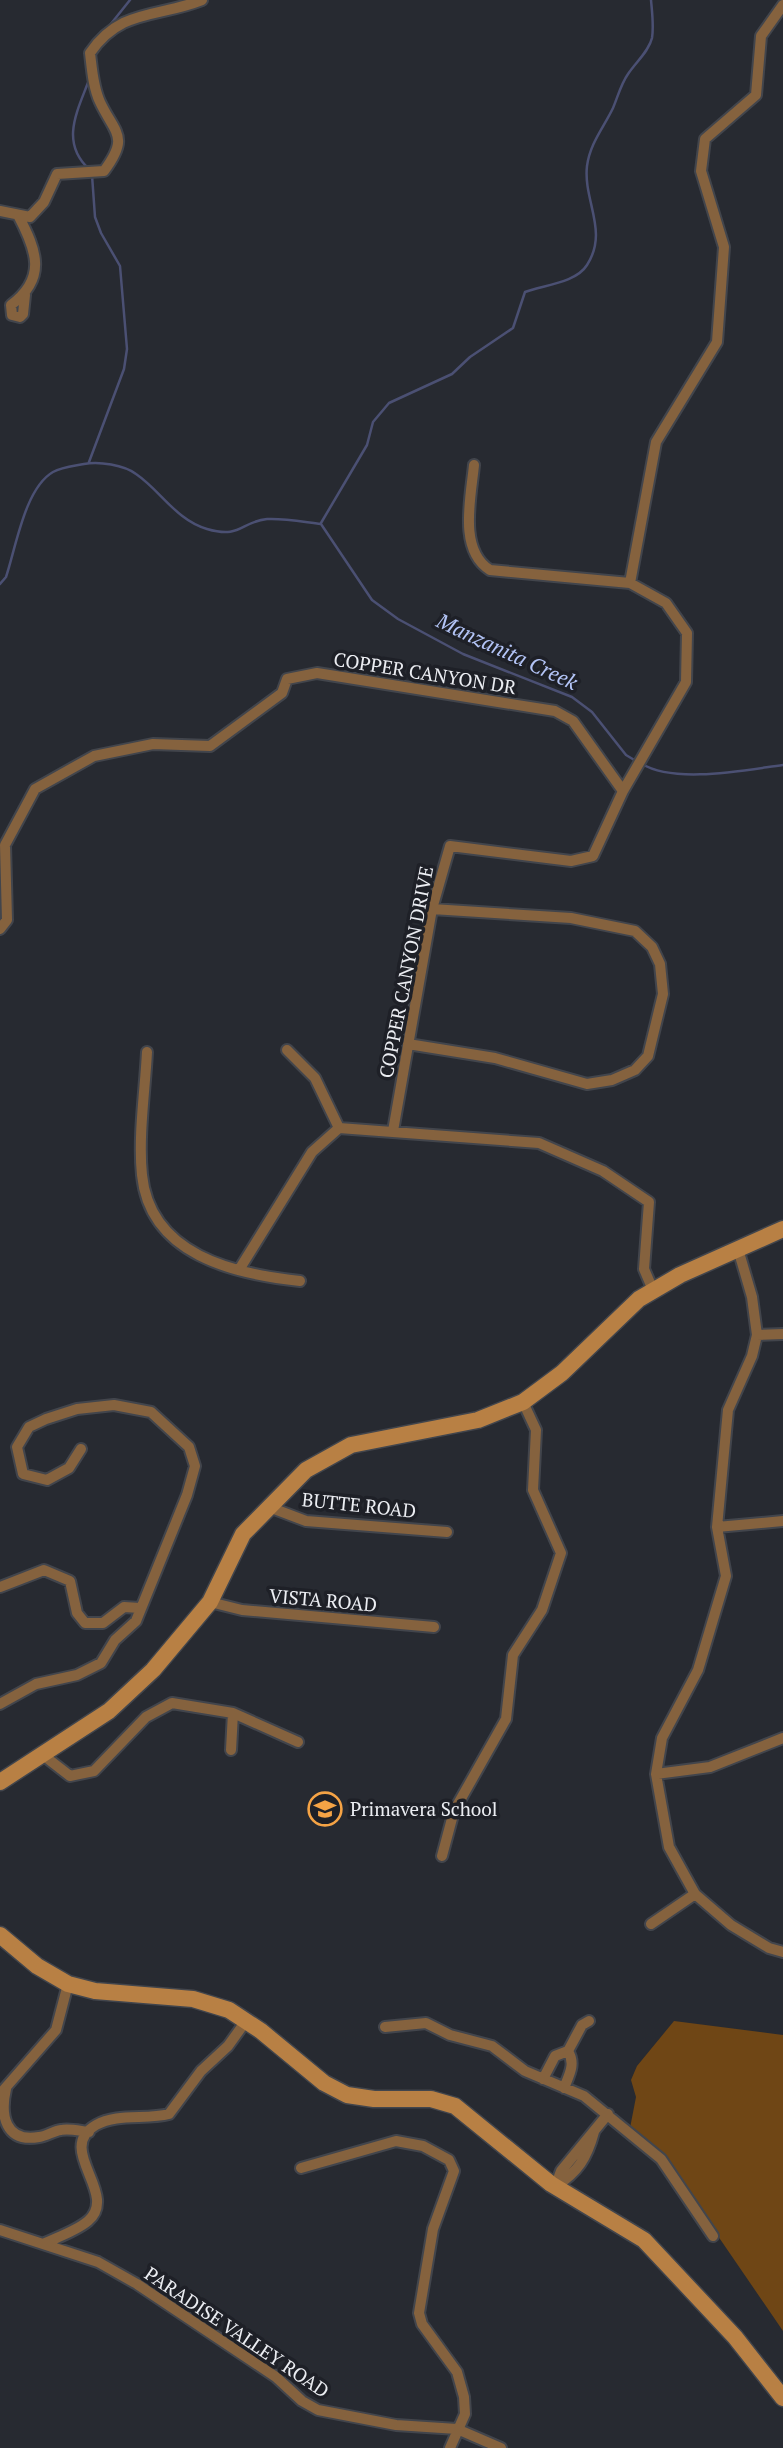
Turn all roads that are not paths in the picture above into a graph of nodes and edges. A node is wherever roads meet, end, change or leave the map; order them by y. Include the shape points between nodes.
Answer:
1 (202, 0) edge
2 (783, 5) edge
3 (0, 211) edge
4 (18, 215) junction
5 (25, 295) dead end
6 (474, 465) dead end
7 (630, 583) junction
8 (623, 791) junction
9 (432, 909) junction
10 (0, 929) edge
11 (408, 1044) junction
12 (287, 1050) dead end
13 (147, 1052) dead end
14 (339, 1128) junction
15 (393, 1131) junction
16 (783, 1229) edge
17 (738, 1249) junction
18 (239, 1270) junction
19 (300, 1281) dead end
20 (653, 1290) junction
21 (757, 1335) junction
22 (783, 1335) edge
23 (523, 1402) junction
24 (81, 1449) dead end
25 (269, 1507) junction
26 (783, 1521) edge
27 (717, 1527) junction
28 (447, 1532) dead end
29 (0, 1587) edge
30 (210, 1602) junction
31 (140, 1608) junction
32 (434, 1627) dead end
33 (0, 1704) edge
34 (233, 1713) junction
35 (783, 1738) edge
36 (298, 1742) dead end
37 (231, 1750) dead end
38 (43, 1755) junction
39 (656, 1773) junction
40 (0, 1782) edge
41 (442, 1856) dead end
42 (695, 1894) junction
43 (650, 1924) dead end
44 (0, 1935) edge
45 (783, 1952) edge
46 (68, 1984) junction
47 (246, 2021) junction
48 (589, 2021) dead end
49 (386, 2027) dead end
50 (568, 2051) junction
51 (543, 2079) junction
52 (564, 2088) junction
53 (3, 2091) edge
54 (608, 2114) junction
55 (89, 2132) junction
56 (300, 2168) dead end
57 (555, 2187) junction
58 (0, 2230) edge
59 (713, 2236) dead end
60 (45, 2243) junction
61 (783, 2398) edge
62 (457, 2429) junction
63 (450, 2448) edge
64 (501, 2448) edge

1 - 4 street via 134,17 103,35 90,53 100,102 116,125 119,142 113,159 104,171 57,174 44,202 30,217
2 - 7 street via 761,36 756,95 705,139 701,150 701,171 724,247 717,342 656,442
3 - 4 street
4 - 5 street via 36,271
6 - 7 street via 471,545 479,563 490,570
7 - 8 street, COPPER CANYON DRIVE via 666,603 687,633 685,682
8 - 9 street, COPPER CANYON DRIVE via 593,856 571,861 450,846
8 - 10 street, COPPER CANYON DR via 573,721 555,711 317,673 297,677 287,680 282,693 210,746 153,744 94,756 35,789 5,845 7,920
9 - 11 street, COPPER CANYON DRIVE
9 - 11 street via 571,918 635,931 652,947 660,964 663,994 648,1056 635,1070 612,1080 587,1084 495,1058
11 - 15 street, COPPER CANYON DRIVE
12 - 14 street via 315,1078
13 - 18 street via 142,1176 153,1216 188,1252
14 - 15 street
14 - 18 street via 312,1152
15 - 20 street via 539,1143 603,1171 649,1202 644,1269
16 - 17 street
17 - 20 street
17 - 21 street
18 - 19 street
20 - 23 street
21 - 22 street
21 - 27 street via 728,1410
23 - 25 street via 478,1420 351,1445 306,1470
23 - 41 street via 536,1430 534,1490 561,1553 542,1610 513,1655 506,1719 454,1811
24 - 31 street via 69,1468 47,1480 23,1474 17,1447 29,1427 46,1419 77,1409 114,1405 151,1412 189,1447 195,1466 187,1495
25 - 28 street, BUTTE ROAD via 306,1521
25 - 30 street via 243,1534
26 - 27 street
27 - 39 street via 726,1576 719,1606 698,1670 662,1738
29 - 31 street via 44,1570 70,1581 85,1623 103,1623 124,1607
30 - 32 street, VISTA ROAD via 242,1610
30 - 38 street via 153,1670 109,1711
31 - 33 street via 136,1621 115,1640 101,1663 77,1675 36,1684
34 - 36 street
34 - 37 street
34 - 38 street via 172,1703 146,1717 94,1771 70,1776
35 - 39 street via 710,1767
38 - 40 street
39 - 42 street via 669,1847
42 - 43 street
42 - 45 street via 731,1925
44 - 46 street via 37,1966
46 - 47 street via 95,1991 193,1999 229,2010
46 - 53 street via 55,2029
47 - 55 street via 169,2114 113,2119
47 - 57 street via 324,2083 347,2095 431,2099 455,2106
48 - 50 street
49 - 51 street via 426,2023 492,2046
50 - 51 street via 555,2056
50 - 52 street via 572,2070
51 - 52 street
52 - 54 street
53 - 55 street via 2,2115 16,2132 38,2137 63,2129
54 - 57 street via 594,2132 585,2160
54 - 59 street via 661,2159
55 - 60 street via 82,2146 83,2164 97,2192 94,2214 81,2226
56 - 62 street via 396,2141 423,2146 449,2160 454,2171 433,2229 419,2313 461,2385 466,2406
57 - 61 street via 644,2240 735,2337
58 - 60 street, PARADISE VALLEY ROAD
60 - 62 street, PARADISE VALLEY ROAD via 98,2262 137,2284 318,2410 396,2425
62 - 63 street
62 - 64 street, PARADISE VALLEY ROAD

